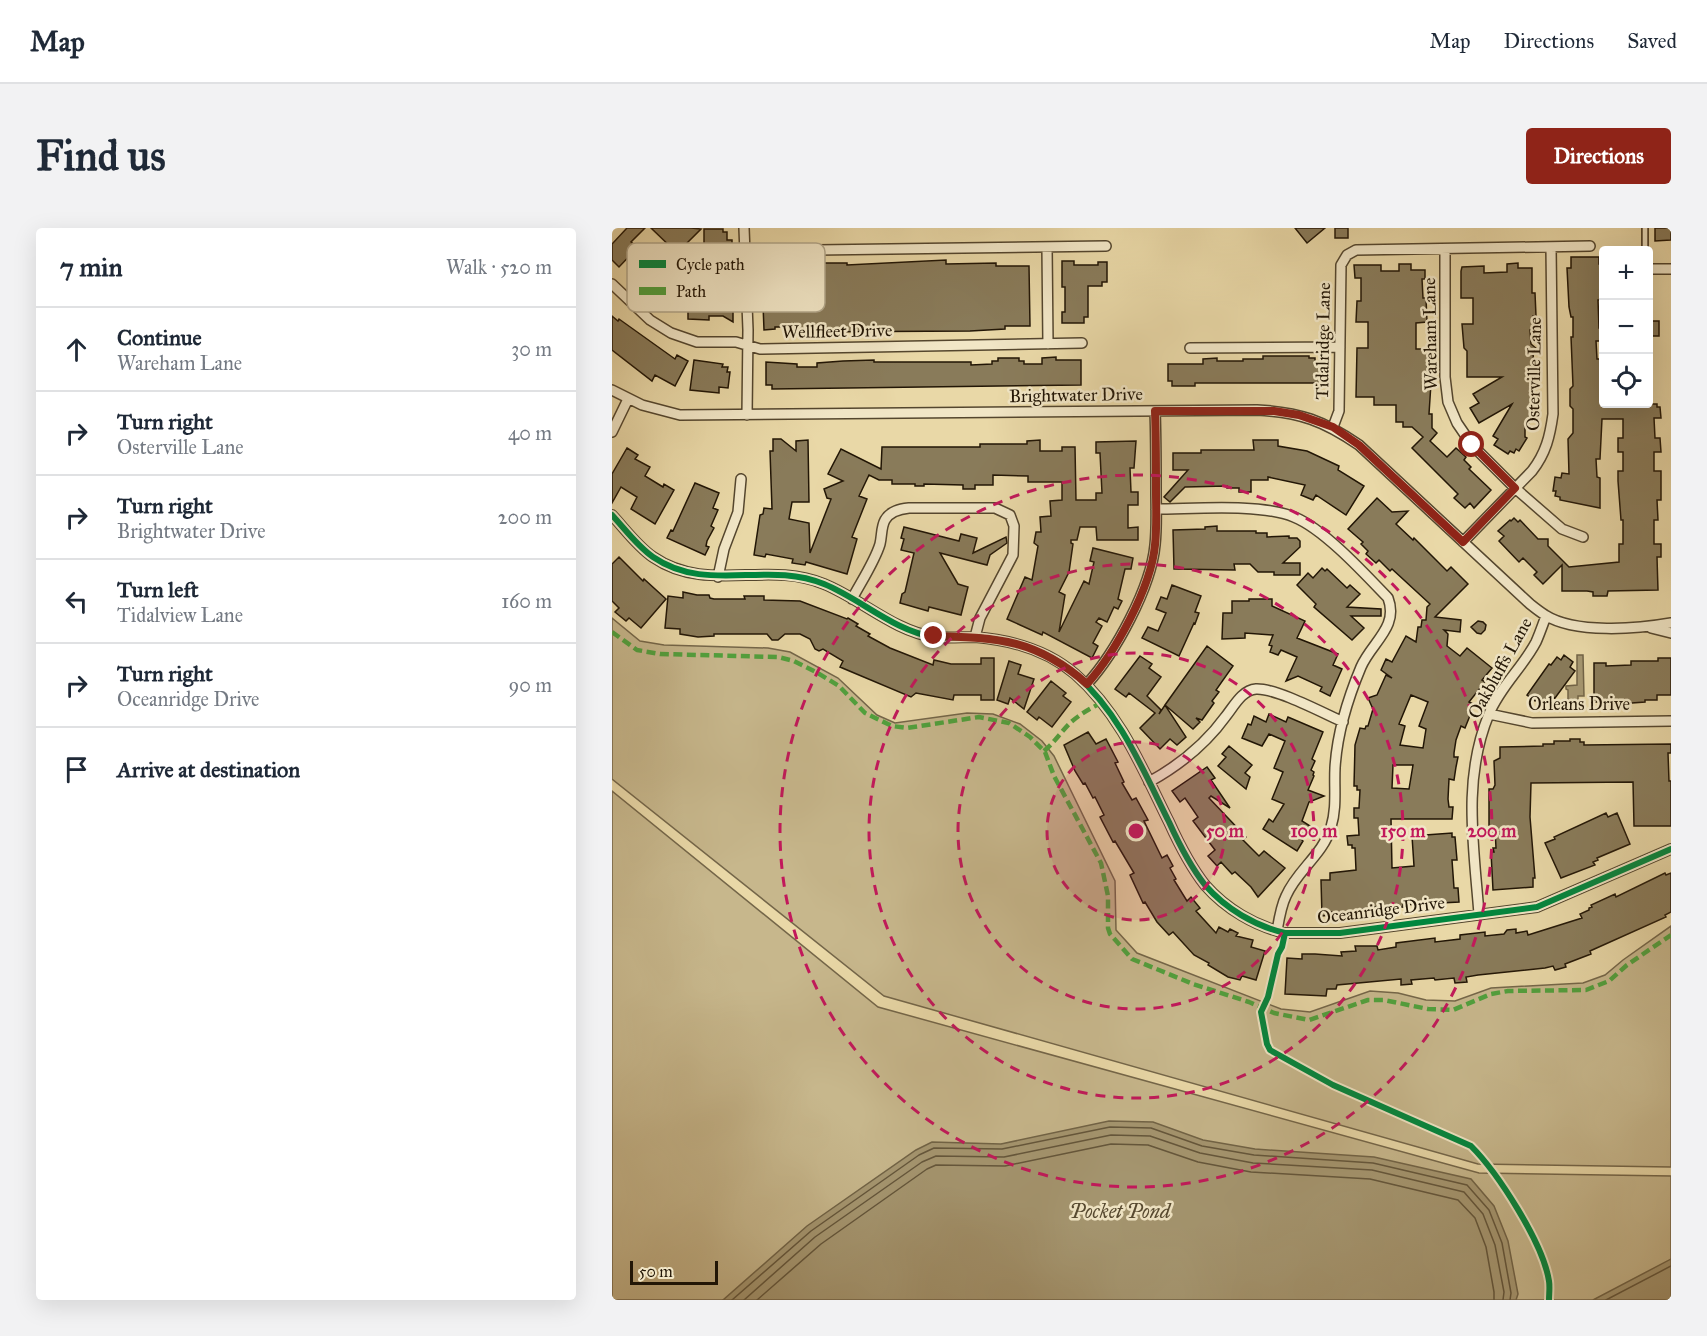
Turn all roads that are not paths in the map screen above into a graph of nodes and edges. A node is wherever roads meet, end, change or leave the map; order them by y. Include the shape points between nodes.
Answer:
1 (744, 228) edge
2 (1645, 228) edge
3 (745, 243) edge
4 (1047, 246) junction
5 (1106, 246) dead end
6 (1590, 246) dead end
7 (1645, 246) edge
8 (1551, 247) junction
9 (825, 250) edge
10 (1445, 250) junction
11 (1653, 269) edge
12 (1671, 269) edge
13 (612, 284) edge
14 (627, 298) edge
15 (642, 312) edge
16 (747, 312) edge
17 (1082, 343) dead end
18 (1048, 344) junction
19 (748, 346) junction
20 (1340, 347) junction
21 (1190, 348) dead end
22 (612, 390) edge
23 (628, 399) junction
24 (1155, 411) junction
25 (747, 416) junction
26 (1333, 427) junction
27 (612, 432) edge
28 (741, 479) dead end
29 (1515, 488) junction
30 (1156, 509) junction
31 (612, 515) edge
32 (1582, 537) dead end
33 (1463, 542) junction
34 (718, 577) junction
35 (852, 599) junction
36 (1546, 616) junction
37 (1671, 623) edge
38 (1649, 627) junction
39 (1671, 633) edge
40 (975, 637) junction
41 (1087, 684) junction
42 (1489, 714) junction
43 (1671, 721) edge
44 (1343, 722) junction
45 (1149, 782) junction
46 (1671, 849) edge
47 (1479, 914) junction
48 (1277, 931) junction

1 - 3 street
2 - 7 lane
4 - 5 street
4 - 9 street
4 - 18 street
6 - 8 street
8 - 10 street
8 - 29 street, Osterville Lane via 1551,428 1539,462
10 - 20 street, Tidalridge Lane via 1356,250 1347,255 1341,265
10 - 29 street, Wareham Lane via 1448,402 1472,445
11 - 12 street
13 - 14 street, Wellfleet Drive
15 - 19 street, Wellfleet Drive via 670,333 697,342 736,342
16 - 19 street
17 - 18 street, Wellfleet Drive
18 - 19 street, Wellfleet Drive via 762,349
19 - 25 street
20 - 21 street
20 - 26 street, Tidalridge Lane via 1339,411
22 - 23 street, Brightwater Drive
23 - 25 street, Brightwater Drive via 680,415
23 - 27 street
24 - 25 street, Brightwater Drive
24 - 26 street, Brightwater Drive via 1274,411
24 - 30 street
26 - 33 street, Brightwater Drive via 1359,445
28 - 34 street via 738,512
29 - 32 street, Wareham Lane via 1562,529
29 - 33 street, Osterville Lane
30 - 41 street via 1155,546 1141,595 1099,671
30 - 44 street via 1251,509 1293,516 1325,537 1388,598 1393,614 1362,664
31 - 34 street, Oceanridge Drive via 651,556 667,566
33 - 36 street, Brightwater Drive
34 - 35 street, Oceanridge Drive via 795,575
35 - 40 street, Oceanridge Drive via 915,631 934,636
35 - 40 street via 876,554 891,513 909,508 996,508 1010,515 1014,555 980,618
36 - 38 street, Brightwater Drive via 1590,627
36 - 42 street, Oakbluffs Lane via 1536,643
37 - 38 street, Brightwater Drive
38 - 39 street, Brightwater Drive
40 - 41 street, Oceanridge Drive via 1029,647 1054,659
41 - 45 street, Oceanridge Drive via 1113,716
42 - 43 street, Orleans Drive via 1532,723
42 - 47 street, Oakbluffs Lane via 1478,747 1471,795
44 - 45 street via 1275,693 1254,689 1245,693 1213,734 1180,765
44 - 48 street via 1331,829 1321,851 1286,895
45 - 48 street, Oceanridge Drive via 1176,838 1205,884 1233,910
46 - 47 street, Oceanridge Drive via 1537,906
47 - 48 street, Oceanridge Drive via 1340,933

